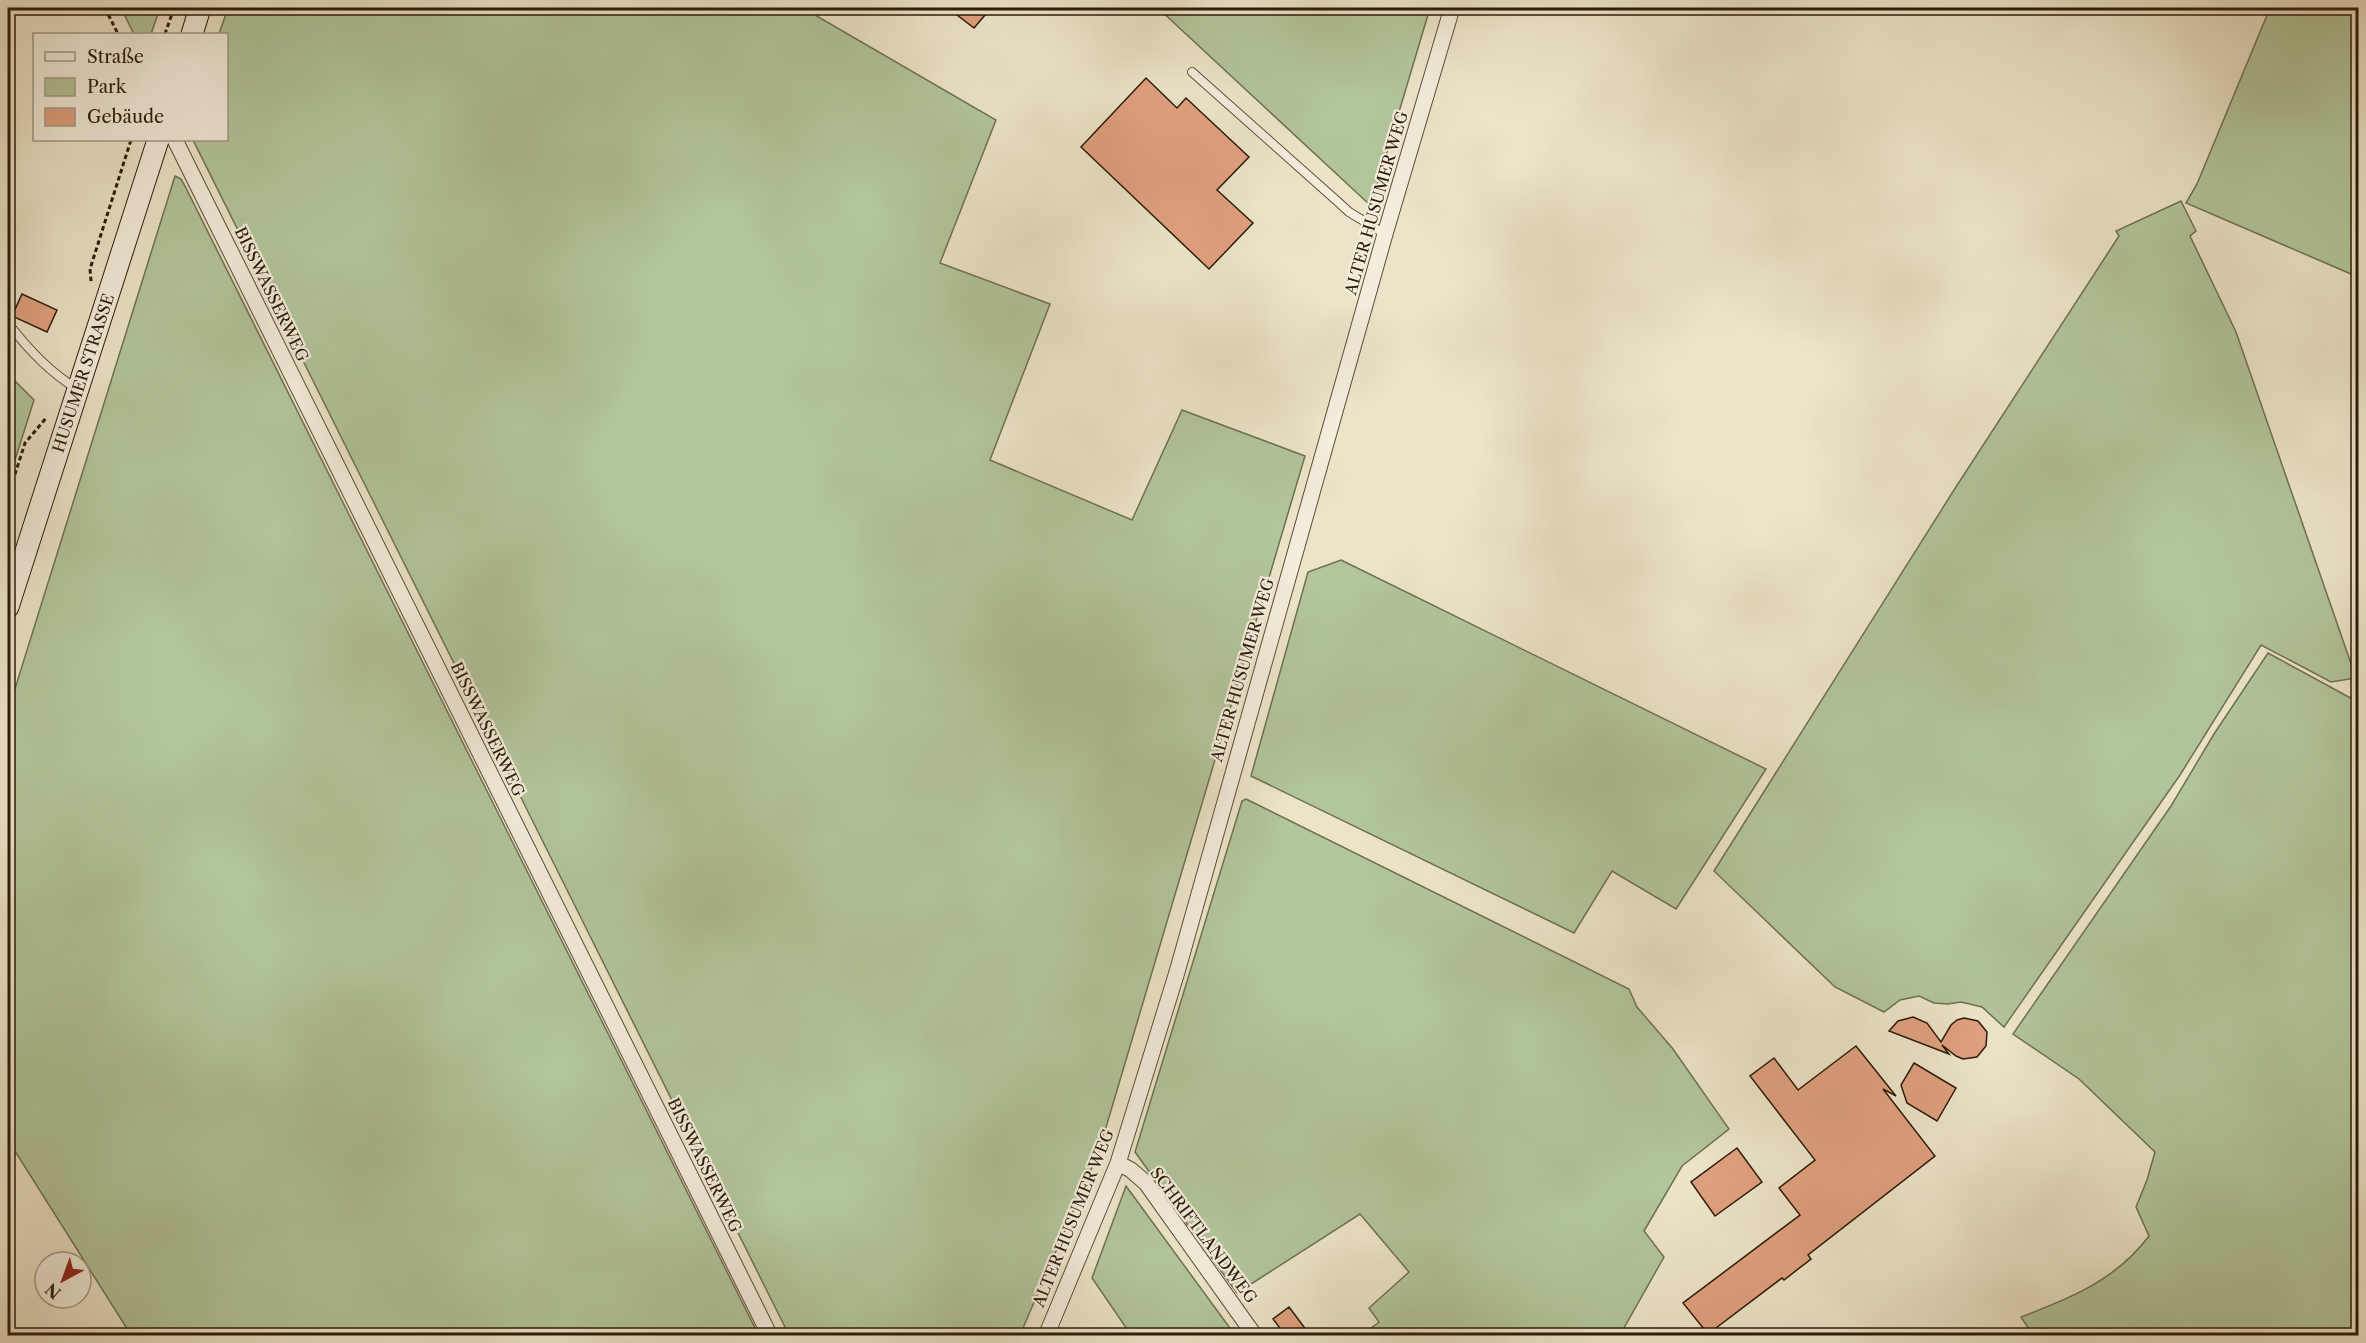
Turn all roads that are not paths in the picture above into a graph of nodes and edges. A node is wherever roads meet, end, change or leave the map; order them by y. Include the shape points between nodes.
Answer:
1 (200, 8) edge
2 (1452, 8) edge
3 (192, 33) edge
4 (1192, 72) dead end
5 (158, 141) edge
6 (175, 141) edge
7 (1385, 234) junction
8 (8, 323) edge
9 (78, 389) junction
10 (8, 607) edge
11 (1118, 1163) junction
12 (770, 1335) edge
13 (1046, 1335) edge
14 (1255, 1335) edge

1 - 3 main road
2 - 7 street, ALTER HUSUMER WEG
4 - 7 lane via 1337,201
5 - 9 main road, HUSUMER STRASSE
6 - 12 street, BISSWASSERWEG
7 - 11 street, ALTER HUSUMER WEG via 1177,972
8 - 9 lane via 26,346
9 - 10 main road, HUSUMER STRASSE
11 - 13 street, ALTER HUSUMER WEG
11 - 14 street, SCHRIFTLANDWEG via 1146,1184

